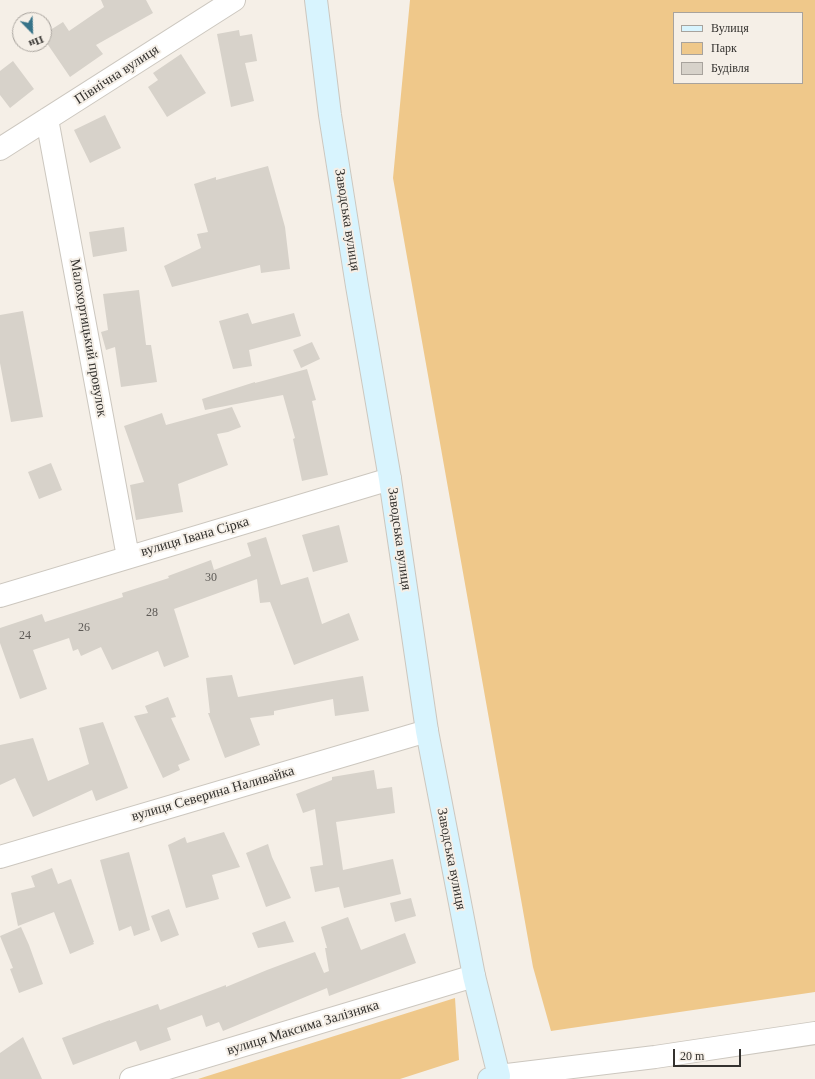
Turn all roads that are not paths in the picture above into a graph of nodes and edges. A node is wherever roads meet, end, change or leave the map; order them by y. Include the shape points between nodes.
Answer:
1 (234, 0) edge
2 (316, 0) edge
3 (47, 119) junction
4 (0, 149) edge
5 (390, 479) junction
6 (128, 557) junction
7 (0, 596) edge
8 (427, 731) junction
9 (0, 856) edge
10 (474, 976) junction
11 (815, 1033) edge
12 (496, 1078) edge
13 (131, 1079) edge

1 - 3 street, Північна вулиця
2 - 5 main road, Заводська вулиця via 331,123
3 - 4 street, Північна вулиця
3 - 6 street, Малохортицький провулок
5 - 6 street, вулиця Івана Сірка
5 - 8 main road, Заводська вулиця
6 - 7 street, вулиця Івана Сірка
8 - 9 street, вулиця Северина Наливайка
8 - 10 main road, Заводська вулиця
10 - 12 main road, Заводська вулиця
10 - 13 street, вулиця Максима Залізняка
11 - 12 street

